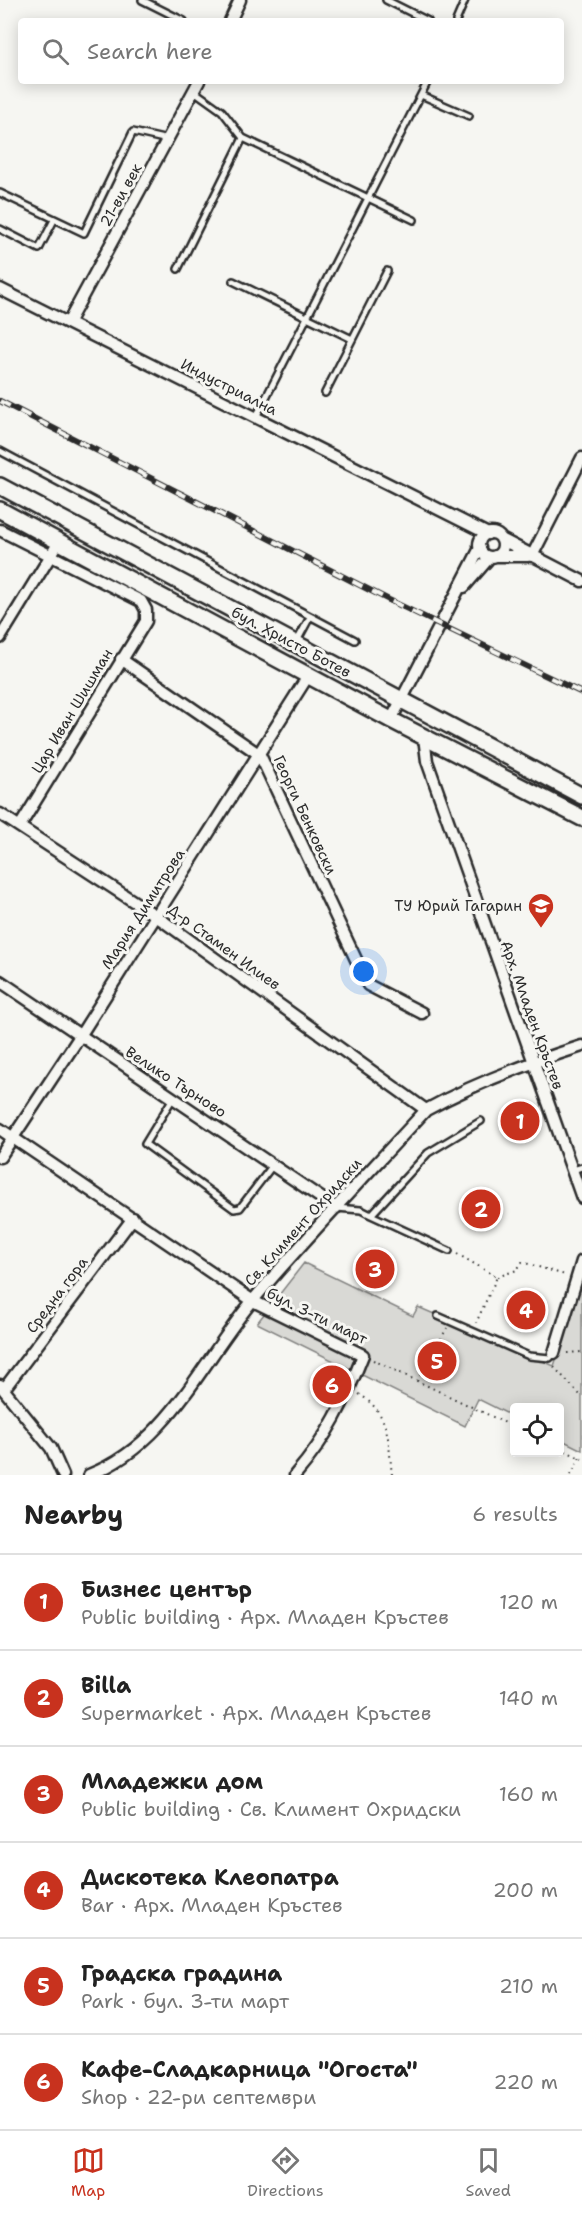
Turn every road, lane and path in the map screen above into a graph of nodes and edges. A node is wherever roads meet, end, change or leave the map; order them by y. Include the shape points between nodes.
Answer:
1 (142, 0) edge
2 (240, 0) edge
3 (386, 0) edge
4 (465, 0) edge
5 (178, 18) edge
6 (231, 18) edge
7 (422, 18) edge
8 (457, 18) edge
9 (426, 84) edge
10 (196, 86) edge
11 (421, 95) junction
12 (469, 116) dead end
13 (243, 138) junction
14 (168, 140) junction
15 (0, 193) edge
16 (368, 197) junction
17 (54, 220) junction
18 (414, 220) dead end
19 (0, 229) edge
20 (178, 269) dead end
21 (387, 271) dead end
22 (233, 281) dead end
23 (0, 289) edge
24 (308, 317) junction
25 (68, 323) junction
26 (352, 339) junction
27 (325, 393) dead end
28 (256, 417) junction
29 (0, 451) edge
30 (582, 458) edge
31 (0, 486) edge
32 (0, 510) edge
33 (444, 511) junction
34 (0, 530) edge
35 (488, 534) junction
36 (501, 539) junction
37 (59, 542) junction
38 (480, 545) junction
39 (51, 556) junction
40 (492, 556) junction
41 (532, 556) junction
42 (582, 581) edge
43 (451, 603) junction
44 (310, 617) junction
45 (0, 638) edge
46 (355, 640) dead end
47 (295, 644) junction
48 (122, 659) junction
49 (308, 676) junction
50 (401, 701) junction
51 (391, 720) junction
52 (424, 737) junction
53 (260, 755) junction
54 (582, 796) edge
55 (0, 814) edge
56 (582, 818) edge
57 (20, 826) junction
58 (156, 916) junction
59 (0, 981) edge
60 (422, 1013) dead end
61 (80, 1036) junction
62 (582, 1046) edge
63 (532, 1062) junction
64 (173, 1098) junction
65 (426, 1110) junction
66 (481, 1121) dead end
67 (0, 1129) edge
68 (14, 1137) junction
69 (1, 1154) edge
70 (274, 1164) junction
71 (578, 1168) edge
72 (582, 1198) edge
73 (336, 1208) junction
74 (371, 1215) junction
75 (133, 1218) junction
76 (449, 1251) joint
77 (582, 1261) edge
78 (578, 1273) junction
79 (497, 1277) junction
80 (253, 1300) junction
81 (438, 1316) dead end
82 (450, 1321) junction
83 (473, 1331) junction
84 (582, 1352) edge
85 (554, 1353) junction
86 (363, 1355) junction
87 (542, 1358) junction
88 (417, 1381) junction
89 (2, 1387) edge
90 (350, 1388) junction
91 (582, 1397) edge
92 (510, 1424) edge
93 (564, 1450) edge
94 (581, 1458) edge
95 (63, 1475) edge
96 (89, 1475) edge
97 (295, 1475) edge
98 (392, 1475) edge
99 (571, 1475) edge

1 - 5 lane
2 - 6 street
3 - 7 lane
4 - 8 lane
9 - 11 lane
10 - 13 lane
10 - 14 street, 21-ви век
11 - 12 lane
11 - 16 lane
13 - 16 lane
13 - 20 lane
14 - 17 lane via 133,132 84,233
14 - 25 street, 21-ви век
15 - 17 lane
16 - 18 lane
16 - 24 lane
17 - 19 lane via 39,249
21 - 26 lane
22 - 24 lane
23 - 25 street, Индустриална
24 - 26 lane
24 - 28 lane
25 - 28 street, Индустриална
26 - 27 lane
28 - 33 street, Индустриална
29 - 44 lane
30 - 41 street
31 - 47 main road, бул. Христо Ботев
32 - 37 main road, бул. Христо Ботев
33 - 35 street, Индустриална
33 - 38 street, Индустриална
34 - 39 street
35 - 36 street
35 - 38 street
36 - 40 street via 502,549
36 - 41 street
37 - 39 street
37 - 49 main road, бул. Христо Ботев
38 - 40 street via 483,554
38 - 43 street
39 - 45 street
39 - 48 street, Цар Иван Шишман via 141,601 146,621
40 - 41 street
40 - 43 street
41 - 42 street
43 - 50 street
44 - 46 lane
44 - 47 lane
47 - 50 main road, бул. Христо Ботев
48 - 53 street, Георги Бенковски
48 - 57 street, Цар Иван Шишман
49 - 51 main road, бул. Христо Ботев
49 - 53 street, Мария Димитрова
50 - 51 street
50 - 54 main road, бул. Христо Ботев
51 - 52 main road, бул. Христо Ботев
52 - 56 main road, бул. Христо Ботев
52 - 63 street, Арх. Младен Кръстев via 427,761
53 - 58 street, Мария Димитрова
53 - 60 street, Георги Бенковски via 369,985
55 - 57 street, Д-р Стамен Илиев
57 - 58 street, Д-р Стамен Илиев
58 - 61 street, Мария Димитрова
58 - 65 street, Д-р Стамен Илиев
59 - 61 street, Велико Търново
61 - 64 street, Велико Търново
61 - 68 street, Мария Димитрова
62 - 63 street, Св. Климент Охридски
63 - 65 street, Св. Климент Охридски
63 - 71 street, Арх. Младен Кръстев
64 - 70 street, Велико Търново
64 - 70 lane via 145,1144 234,1209 240,1208
65 - 73 street, Св. Климент Охридски
66 - 74 lane via 428,1153
67 - 68 street, бул. 3-ти март
68 - 69 street, Мария Димитрова
68 - 75 street, бул. 3-ти март
70 - 73 street, Велико Търново
71 - 72 street, Арх. Младен Кръстев
73 - 74 lane
73 - 80 street, Св. Климент Охридски
74 - 76 lane
75 - 80 street, бул. 3-ти март
75 - 89 street, Средна гора
76 - 79 path
77 - 78 street
78 - 79 path via 569,1276 522,1262 517,1270
78 - 85 street
79 - 83 path
80 - 86 street, бул. 3-ти март
80 - 96 street, Св. Климент Охридски via 194,1384 150,1436 132,1452
81 - 82 lane
82 - 83 lane
82 - 88 path
83 - 87 lane
84 - 85 path
85 - 87 lane via 550,1358
86 - 88 path, бул. 3-ти март
86 - 90 street
87 - 91 path
88 - 92 path, бул. 3-ти март
89 - 95 street via 51,1448
90 - 97 street via 326,1437
90 - 98 path via 377,1406 383,1416
93 - 94 path
94 - 99 path

